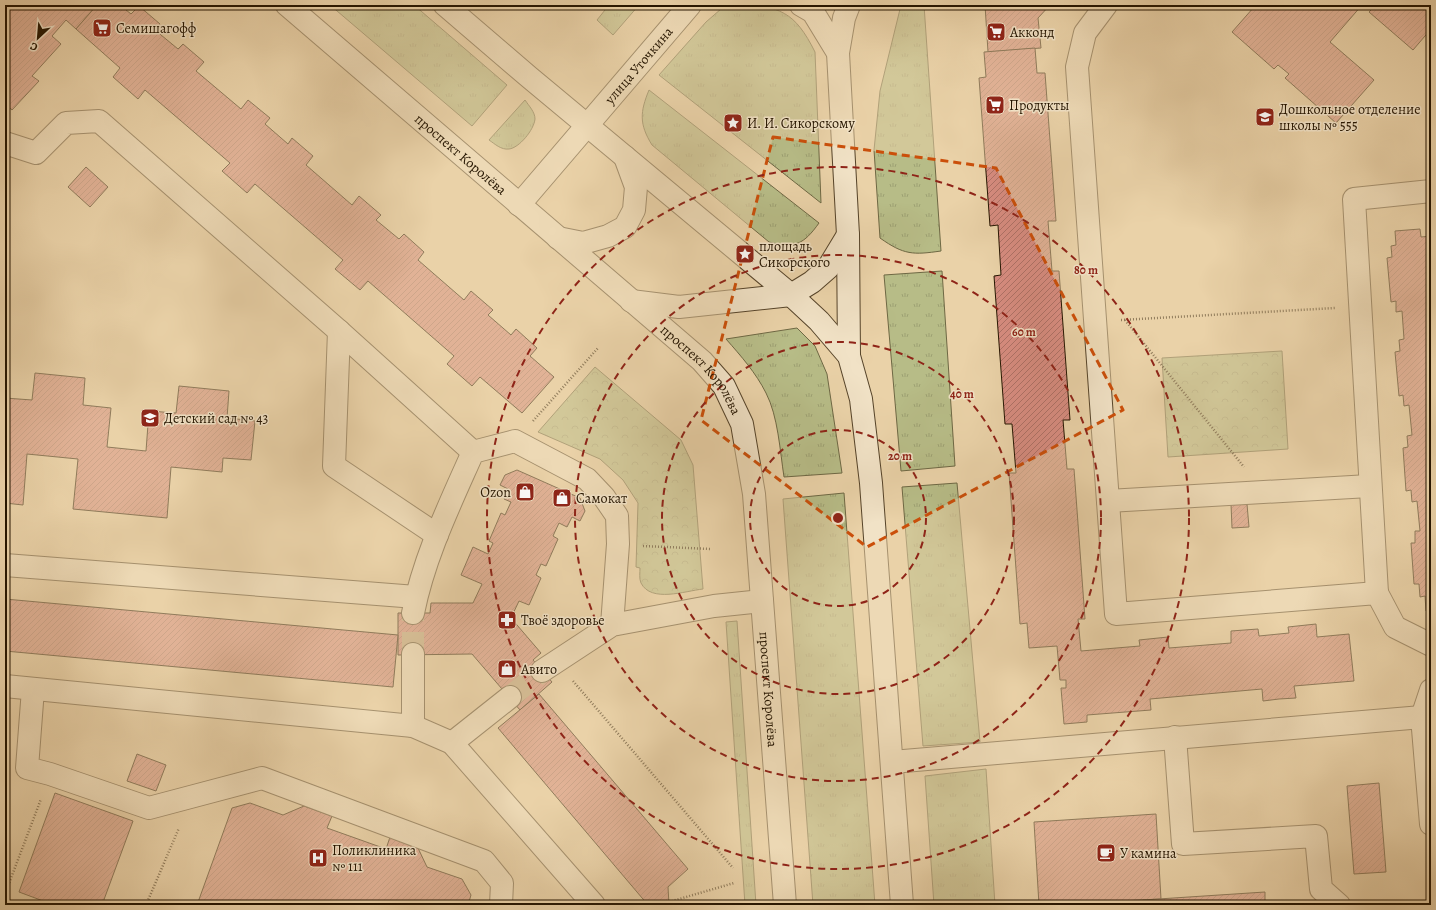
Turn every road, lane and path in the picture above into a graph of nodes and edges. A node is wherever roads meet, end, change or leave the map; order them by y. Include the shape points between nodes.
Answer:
1 (287, 5) edge
2 (445, 5) edge
3 (690, 5) edge
4 (801, 5) edge
5 (849, 5) edge
6 (1106, 5) edge
7 (838, 53) junction
8 (587, 125) junction
9 (5, 143) edge
10 (625, 157) junction
11 (1431, 191) edge
12 (519, 205) junction
13 (848, 235) junction
14 (558, 238) junction
15 (791, 295) junction
16 (631, 301) junction
17 (1360, 307) junction
18 (1125, 320) junction
19 (1095, 322) junction
20 (339, 331) junction
21 (598, 348) dead end
22 (849, 356) junction
23 (515, 441) junction
24 (473, 452) junction
25 (1369, 486) junction
26 (1249, 493) junction
27 (1108, 501) junction
28 (437, 535) junction
29 (618, 544) junction
30 (711, 549) dead end
31 (5, 565) edge
32 (1377, 593) junction
33 (762, 601) junction
34 (612, 625) junction
35 (1431, 645) edge
36 (413, 654) tunnel mouth
37 (549, 666) joint
38 (5, 686) edge
39 (33, 689) junction
40 (1431, 690) edge
41 (510, 697) tunnel mouth
42 (1422, 717) junction
43 (413, 726) junction
44 (1175, 738) junction
45 (452, 743) junction
46 (892, 762) junction
47 (50, 774) junction
48 (192, 797) junction
49 (1431, 824) edge
50 (733, 868) dead end
51 (734, 883) dead end
52 (5, 894) edge
53 (669, 902) dead end
54 (146, 905) edge
55 (501, 905) edge
56 (594, 905) edge
57 (785, 905) edge
58 (902, 905) edge
59 (1339, 905) edge

1 - 12 street, проспект Королёва
2 - 8 street
3 - 8 street, улица Уточкина
4 - 7 street via 813,12
5 - 7 street
6 - 19 street via 1084,33 1077,66
7 - 13 street
8 - 10 street
8 - 12 street
9 - 20 street via 36,153 66,124 99,121
10 - 14 street via 636,187 634,210 625,227 608,236 583,243
10 - 15 street
11 - 17 street via 1354,199
12 - 14 street, проспект Королёва
13 - 15 street via 828,268
13 - 22 street
14 - 16 street, проспект Королёва
15 - 16 street via 679,307
15 - 22 street via 819,321
16 - 33 street, проспект Королёва via 715,376 724,386 742,424 754,494
17 - 18 path
17 - 25 street
18 - 19 path
18 - 26 path via 1248,472
19 - 27 street
20 - 24 street
20 - 28 street via 334,466
21 - 23 path
22 - 46 street via 861,399 871,483
23 - 24 street
23 - 29 street via 587,479 617,516
24 - 28 street
25 - 26 street
25 - 32 street
26 - 27 street
27 - 32 street via 1116,614
28 - 31 street via 414,605
29 - 30 path
29 - 34 street
32 - 35 street via 1395,627
33 - 34 street via 714,606
33 - 57 street, проспект Королёва
34 - 37 street
36 - 43 street
37 - 50 path
38 - 39 street
39 - 43 street
39 - 47 street via 27,768
40 - 42 street
41 - 45 street
42 - 44 street
42 - 49 street
43 - 45 street
44 - 46 street
44 - 59 street via 1183,844 1316,836 1321,889
45 - 56 street
46 - 58 street
47 - 48 street via 149,808
47 - 52 path
48 - 54 path
48 - 55 street via 262,778 484,861 502,883
51 - 53 path

